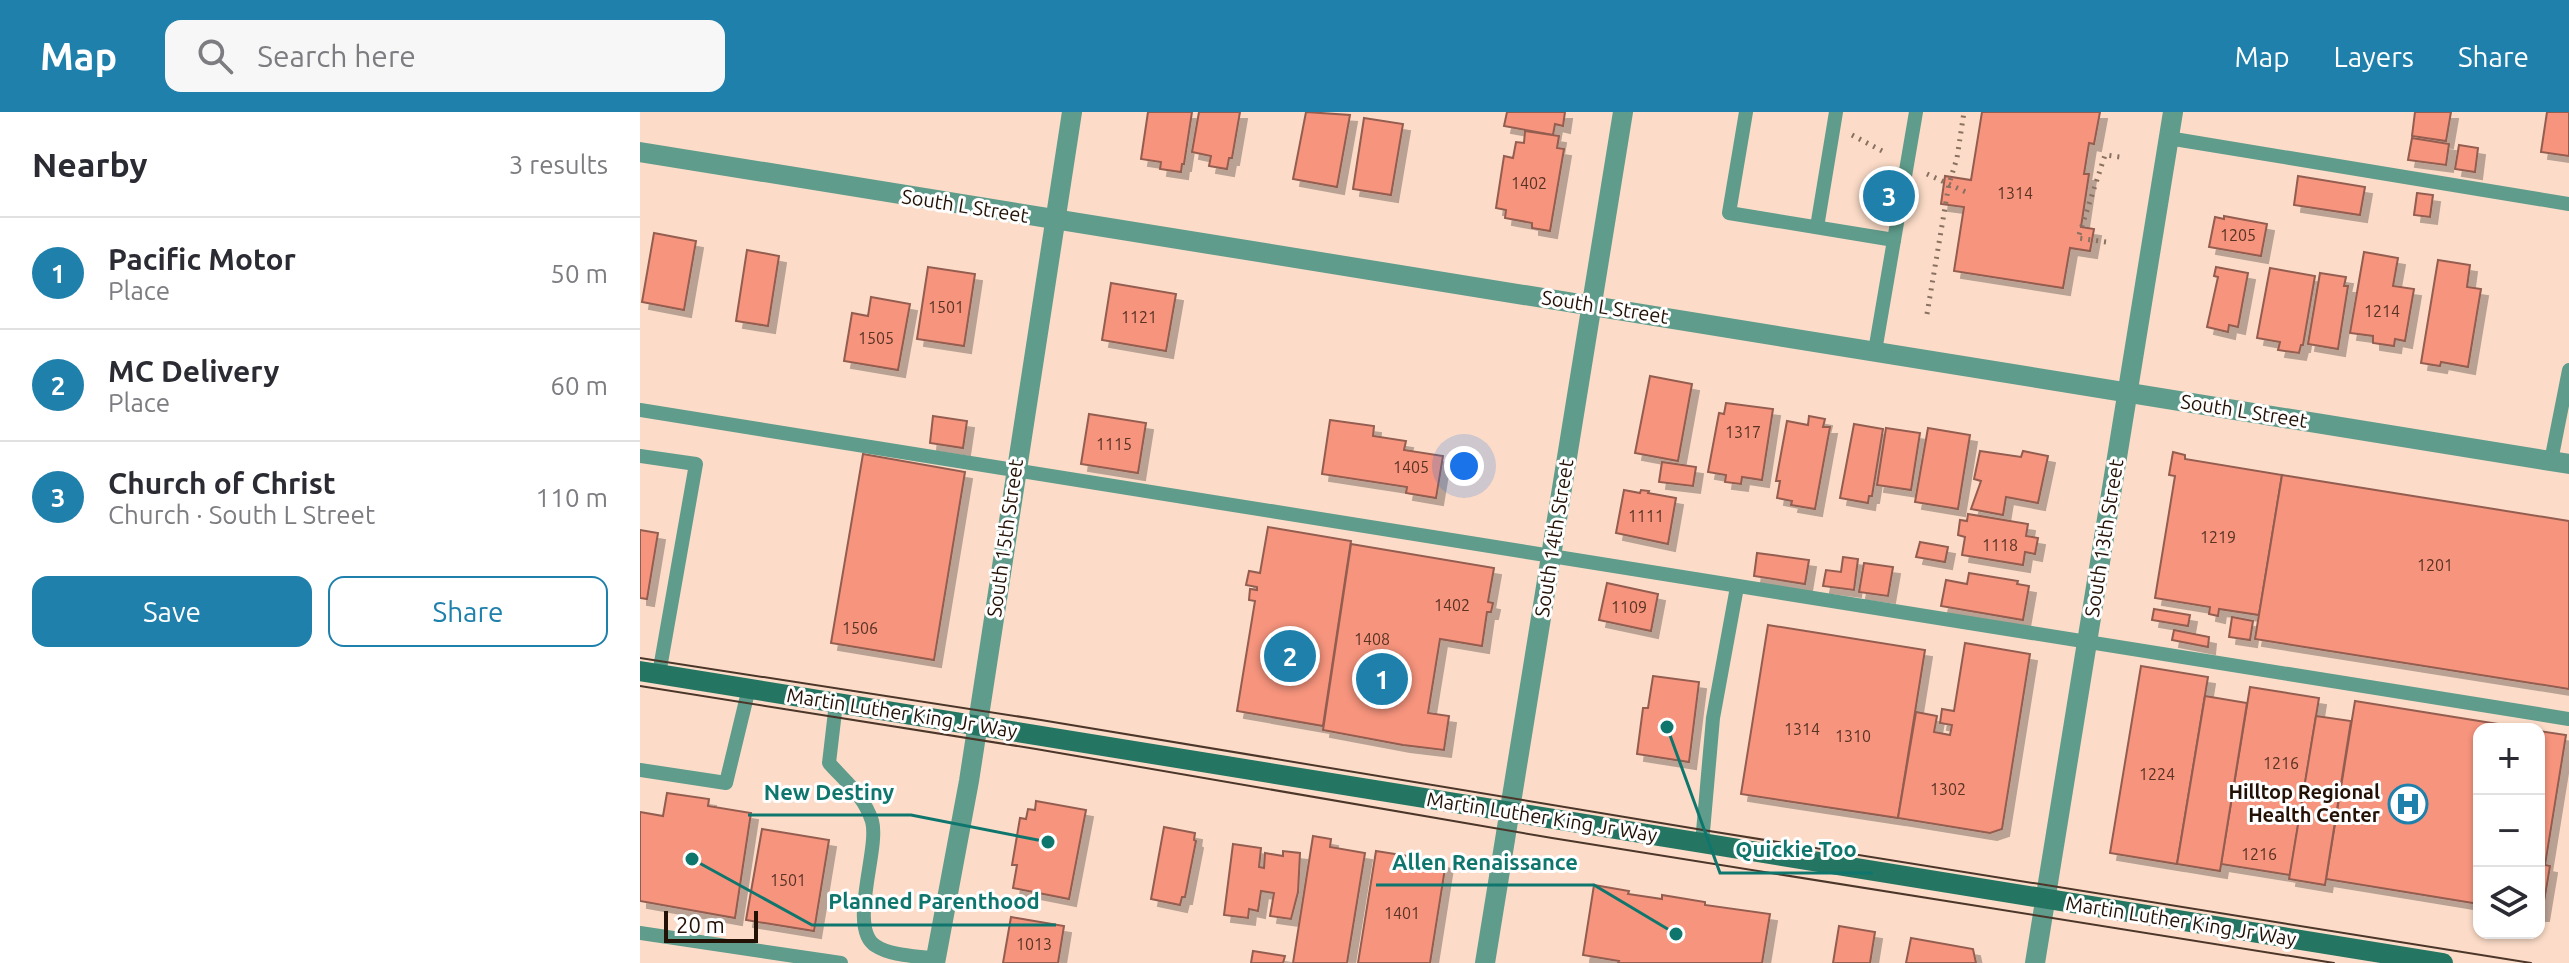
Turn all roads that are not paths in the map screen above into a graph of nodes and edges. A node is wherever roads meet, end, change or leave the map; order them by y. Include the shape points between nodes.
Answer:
1 (1072, 112) edge
2 (1623, 112) edge
3 (1746, 112) edge
4 (1836, 112) edge
5 (1916, 112) edge
6 (2173, 112) edge
7 (2168, 138) junction
8 (640, 152) edge
9 (2569, 204) edge
10 (1055, 220) junction
11 (1817, 227) junction
12 (1894, 240) junction
13 (1592, 305) junction
14 (1875, 351) junction
15 (2569, 370) edge
16 (2128, 392) junction
17 (640, 410) edge
18 (640, 456) edge
19 (2560, 462) edge
20 (1015, 470) junction
21 (1551, 556) junction
22 (1737, 587) junction
23 (2087, 643) junction
24 (650, 673) edge
25 (749, 688) junction
26 (836, 703) junction
27 (2569, 719) edge
28 (977, 725) junction
29 (640, 770) edge
30 (1509, 812) junction
31 (1702, 843) junction
32 (2046, 899) junction
33 (640, 933) edge
34 (936, 961) edge
35 (841, 963) edge
36 (1485, 963) edge
37 (2035, 963) edge
38 (2443, 963) edge

1 - 10 street, South 15th Street
2 - 13 street, South 14th Street
3 - 11 lane via 1729,213
4 - 11 lane
5 - 12 lane
6 - 7 street, South 13th Street
7 - 9 lane
7 - 16 street, South 13th Street
8 - 10 street, South L Street
10 - 13 street, South L Street
10 - 20 street, South 15th Street
11 - 12 lane
12 - 14 lane
13 - 14 street, South L Street
13 - 21 street, South 14th Street
14 - 16 street, South L Street
15 - 19 lane
16 - 19 street, South L Street
16 - 23 street, South 13th Street
17 - 20 lane
18 - 24 lane via 696,464
20 - 21 lane
20 - 28 street, South 15th Street
21 - 22 lane
21 - 30 street, South 14th Street
22 - 23 lane
22 - 31 lane via 1713,718
23 - 27 lane
23 - 32 street, South 13th Street
24 - 25 main road, Martin Luther King Jr Way
25 - 26 main road, Martin Luther King Jr Way
25 - 29 lane via 726,783
26 - 28 main road, Martin Luther King Jr Way
26 - 34 lane via 829,763 860,794 873,824 864,924 870,942
28 - 30 main road, Martin Luther King Jr Way
28 - 34 street, South 15th Street
30 - 31 main road, Martin Luther King Jr Way
30 - 36 street, South 14th Street
31 - 32 main road, Martin Luther King Jr Way
32 - 37 street, South 13th Street
32 - 38 main road, Martin Luther King Jr Way
33 - 35 lane

